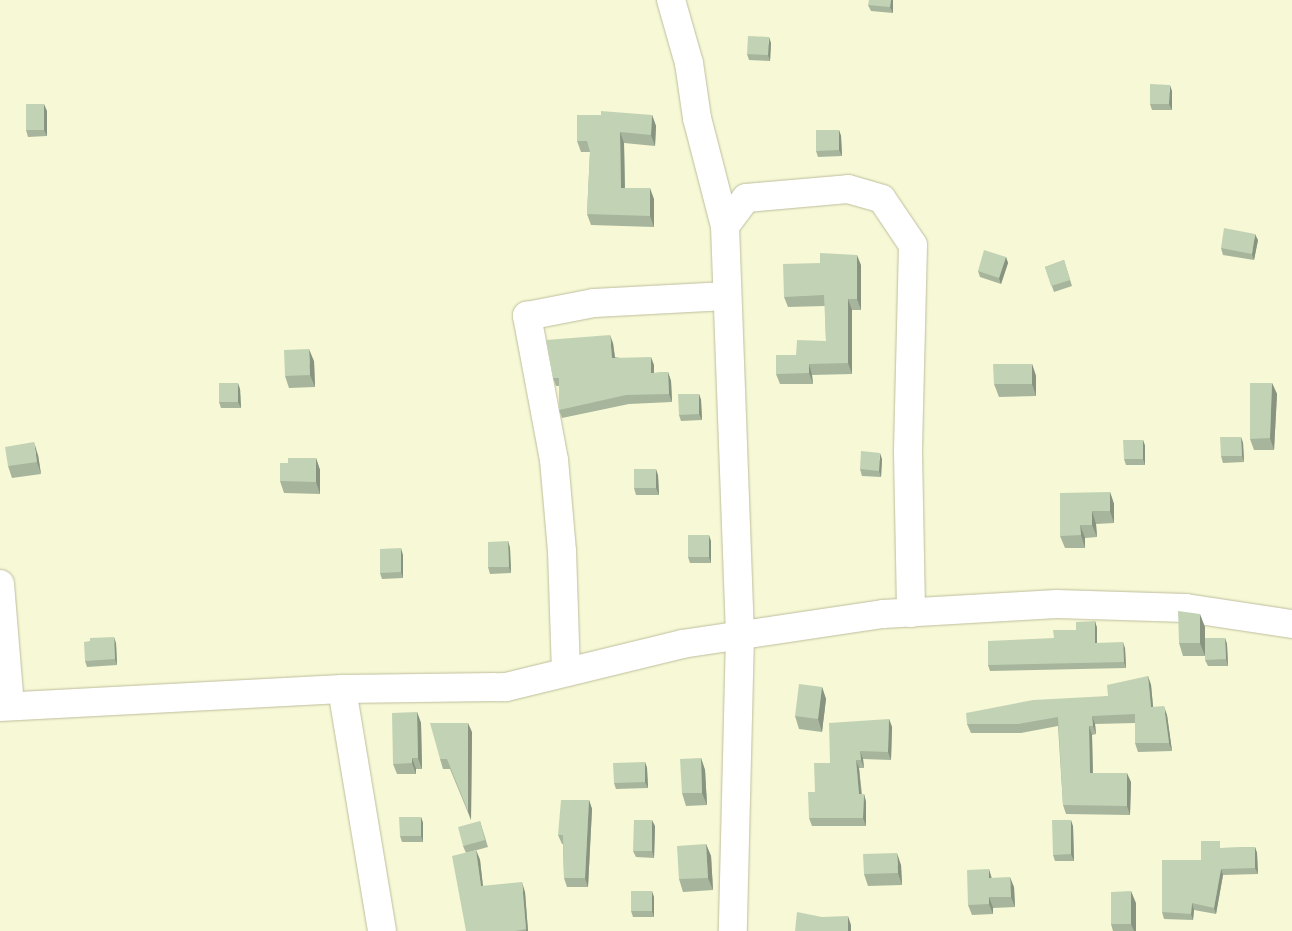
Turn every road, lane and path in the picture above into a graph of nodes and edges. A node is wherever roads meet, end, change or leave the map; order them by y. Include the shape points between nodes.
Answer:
1 (671, 0) edge
2 (725, 226) junction
3 (728, 296) junction
4 (0, 584) edge
5 (911, 613) junction
6 (1292, 624) edge
7 (740, 635) junction
8 (566, 672) junction
9 (342, 689) junction
10 (5, 706) edge
11 (382, 931) edge
12 (733, 931) edge

1 - 2 street via 689,63 697,118
2 - 3 street
2 - 5 street via 746,198 848,189 882,199 913,245 908,453
3 - 7 street
3 - 8 street via 594,303 527,316 554,460 562,551
4 - 10 street
5 - 6 street via 1077,605 1186,608
5 - 7 street via 883,614
7 - 8 street via 682,644
7 - 12 street
8 - 9 street via 506,687
9 - 10 street
9 - 11 street

